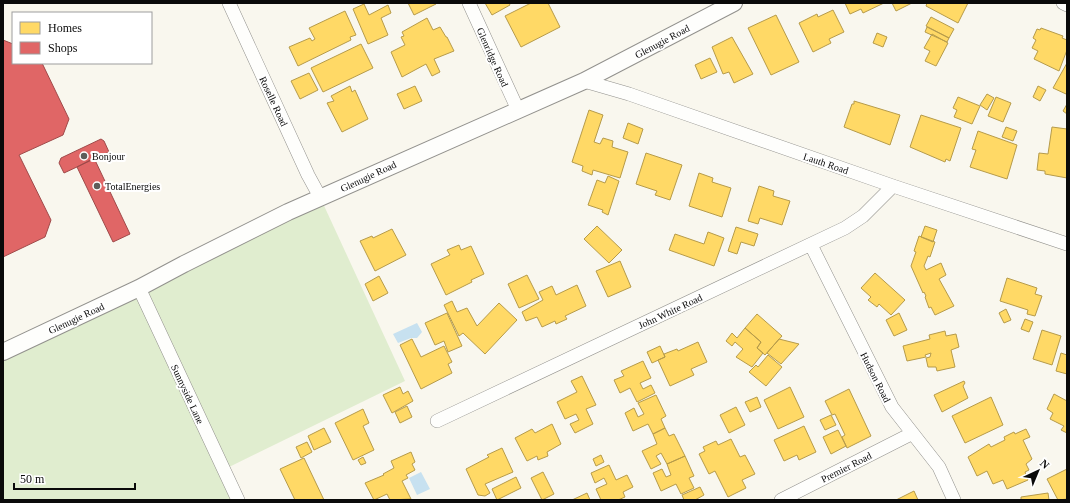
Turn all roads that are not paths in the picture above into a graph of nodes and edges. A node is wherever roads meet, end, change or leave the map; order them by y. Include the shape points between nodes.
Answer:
1 (229, 3) edge
2 (469, 3) edge
3 (734, 3) edge
4 (1064, 3) edge
5 (1067, 4) edge
6 (584, 81) junction
7 (518, 110) junction
8 (893, 186) junction
9 (320, 197) junction
10 (1064, 239) edge
11 (811, 245) junction
12 (139, 288) junction
13 (3, 352) edge
14 (437, 421) dead end
15 (911, 434) junction
16 (238, 500) edge
17 (782, 500) edge
18 (954, 500) edge

1 - 9 street, Roselle Road
2 - 7 street, Glenridge Road
3 - 6 street, Glenugie Road
4 - 5 street
6 - 7 street, Glenugie Road
6 - 8 street, Lauth Road via 629,94
7 - 9 street, Glenugie Road
8 - 10 street, Lauth Road
8 - 11 street, John White Road via 863,216
9 - 12 street, Glenugie Road
11 - 14 street, John White Road
11 - 15 street, Hudson Road via 892,407
12 - 13 street, Glenugie Road
12 - 16 street, Sunnyside Lane
15 - 17 street, Premier Road
15 - 18 street, Hudson Road via 939,467

